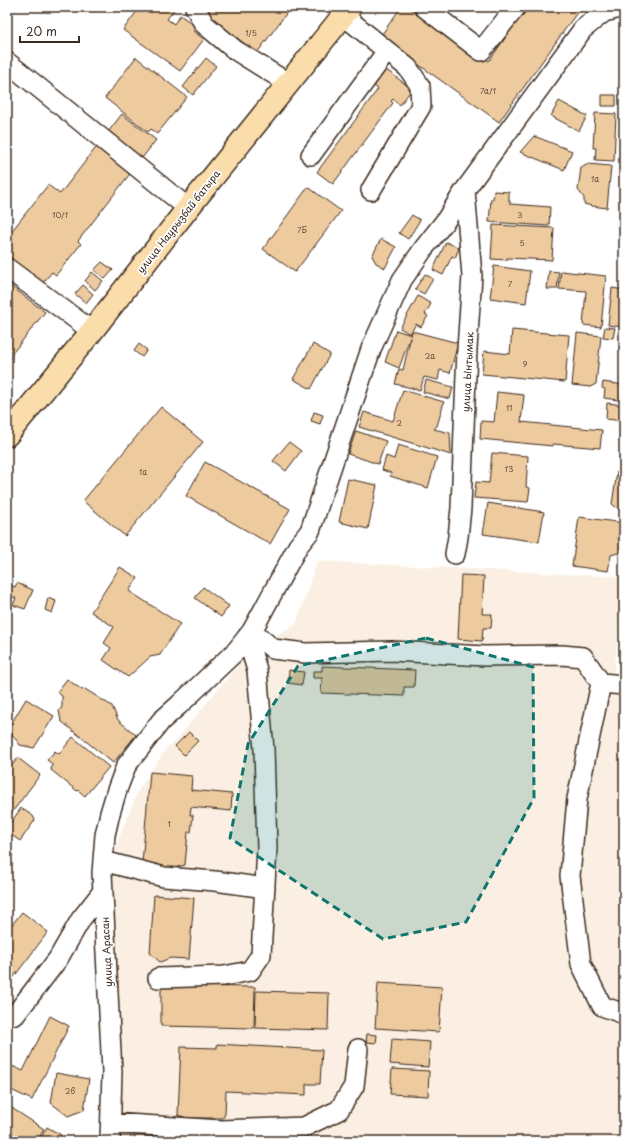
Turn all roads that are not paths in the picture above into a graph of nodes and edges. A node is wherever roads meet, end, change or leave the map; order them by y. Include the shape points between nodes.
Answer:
1 (195, 7) edge
2 (424, 7) edge
3 (516, 7) edge
4 (624, 7) edge
5 (347, 11) edge
6 (387, 51) junction
7 (7, 62) edge
8 (288, 83) junction
9 (311, 155) dead end
10 (371, 190) dead end
11 (465, 190) junction
12 (188, 208) junction
13 (7, 268) edge
14 (92, 331) junction
15 (7, 435) edge
16 (455, 554) dead end
17 (249, 634) junction
18 (602, 683) junction
19 (624, 685) edge
20 (103, 861) junction
21 (265, 888) junction
22 (103, 891) junction
23 (158, 978) dead end
24 (624, 1014) edge
25 (15, 1015) dead end
26 (358, 1050) dead end
27 (110, 1132) edge

1 - 8 street via 204,24 235,50
2 - 3 street via 482,51
4 - 11 street, улица Арасан via 604,12 583,29
5 - 6 street
5 - 8 main road, улица Наурызбай батыра
6 - 9 street
6 - 10 street via 408,68 420,86 422,106
7 - 12 street
8 - 12 main road, улица Наурызбай батыра
11 - 16 street, улица Ынтымак via 472,276 461,508
11 - 17 street, улица Арасан via 402,280 371,349 310,531 298,546
12 - 14 main road, улица Наурызбай батыра
13 - 14 street
14 - 15 main road, улица Наурызбай батыра
17 - 18 street via 273,649 306,653 392,651 485,656 583,657
17 - 20 street, улица Арасан via 237,650 161,721 126,766 110,813
17 - 21 street via 257,670 264,750 267,848
18 - 19 street
18 - 24 street via 577,799 570,876 581,964 602,1006
20 - 21 street via 164,877
20 - 22 street, улица Арасан
21 - 23 street via 262,955 250,971 224,976
22 - 25 street via 81,919 58,959
22 - 27 street, улица Арасан via 112,1072
26 - 27 street via 354,1086 339,1110 304,1127

